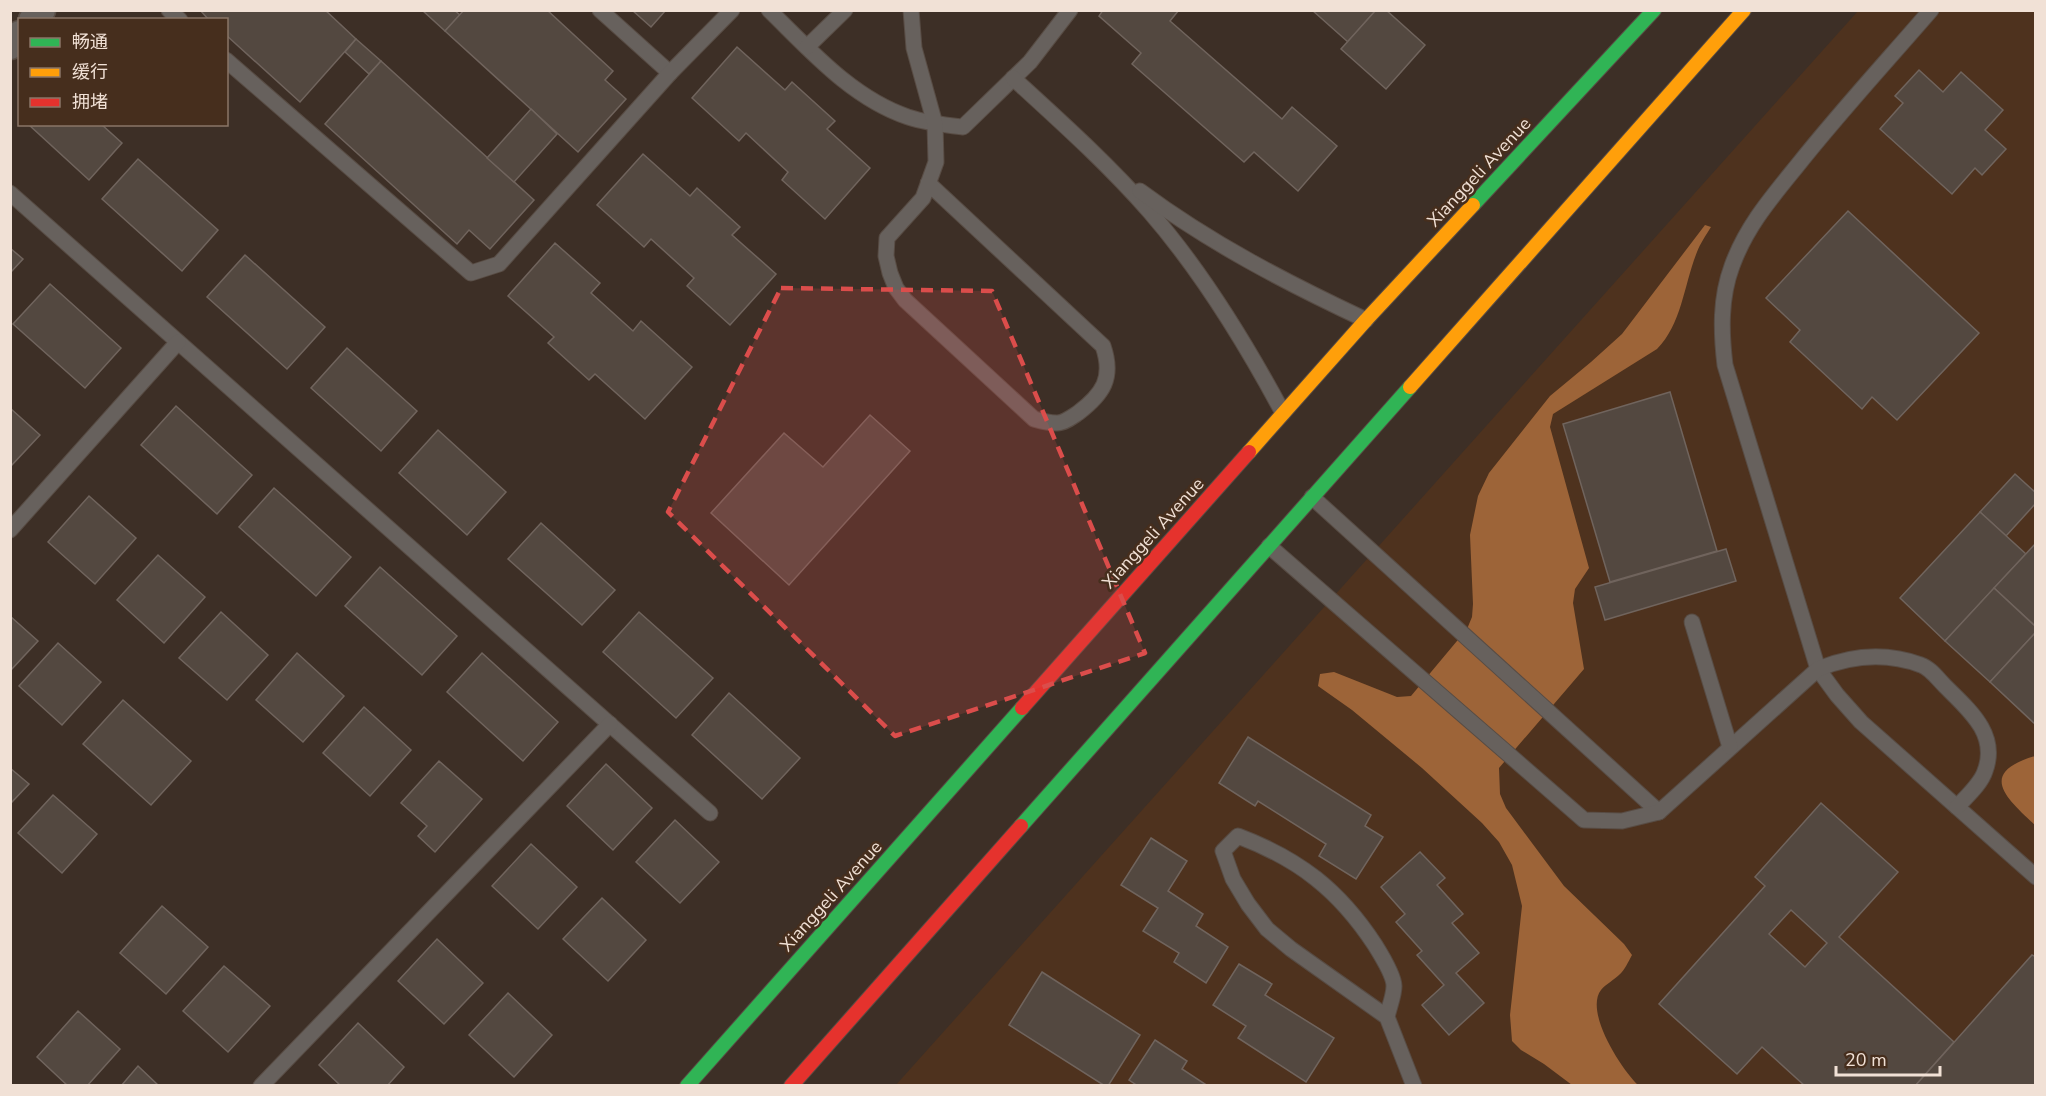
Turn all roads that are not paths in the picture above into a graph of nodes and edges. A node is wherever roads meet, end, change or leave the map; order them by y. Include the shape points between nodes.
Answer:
1 (600, 10) edge
2 (732, 10) edge
3 (769, 10) edge
4 (845, 10) edge
5 (911, 10) edge
6 (1070, 10) edge
7 (1654, 10) edge
8 (1744, 10) edge
9 (1931, 10) edge
10 (807, 47) junction
11 (228, 62) edge
12 (670, 73) junction
13 (1013, 78) junction
14 (935, 124) junction
15 (1113, 172) junction
16 (928, 183) junction
17 (10, 194) edge
18 (1366, 320) junction
19 (178, 342) junction
20 (1283, 413) junction
21 (1312, 497) junction
22 (10, 530) edge
23 (1269, 546) junction
24 (1692, 622) dead end
25 (1818, 669) junction
26 (609, 724) junction
27 (1730, 747) junction
28 (1957, 807) junction
29 (1659, 812) junction
30 (710, 813) dead end
31 (2036, 878) edge
32 (1387, 1017) junction
33 (261, 1086) edge
34 (687, 1086) edge
35 (791, 1086) edge
36 (1414, 1086) edge

1 - 12 lane
2 - 12 lane
3 - 10 lane
4 - 10 lane
5 - 14 lane via 914,48
6 - 13 lane
7 - 18 main road, Xianggeli Avenue
8 - 21 main road
9 - 25 lane via 1756,218 1731,268 1725,296 1725,365
10 - 14 lane via 849,86 877,103
11 - 12 lane via 471,273 499,264
13 - 14 lane via 963,127
13 - 15 lane
14 - 16 lane via 936,162
15 - 18 lane via 1225,248
15 - 20 lane via 1157,221 1218,301
16 - 16 lane via 1103,346 1108,369 1104,386 1093,401 1072,417 1059,423 1034,419 896,288 886,256 887,238 923,198
17 - 19 lane
18 - 20 main road, Xianggeli Avenue
19 - 22 lane
19 - 26 lane
20 - 34 main road, Xianggeli Avenue
21 - 23 main road
21 - 29 lane
23 - 29 lane via 1584,820 1622,821
23 - 35 main road
24 - 27 lane
25 - 27 lane
25 - 28 lane via 1861,722
25 - 28 lane via 1857,657 1901,659 1924,666 1961,702 1982,728 1988,764
26 - 30 lane
26 - 33 lane
27 - 29 lane
28 - 31 lane
32 - 32 lane via 1394,984 1381,954 1342,901 1293,861 1238,836 1223,851 1233,879 1268,929
32 - 36 lane

